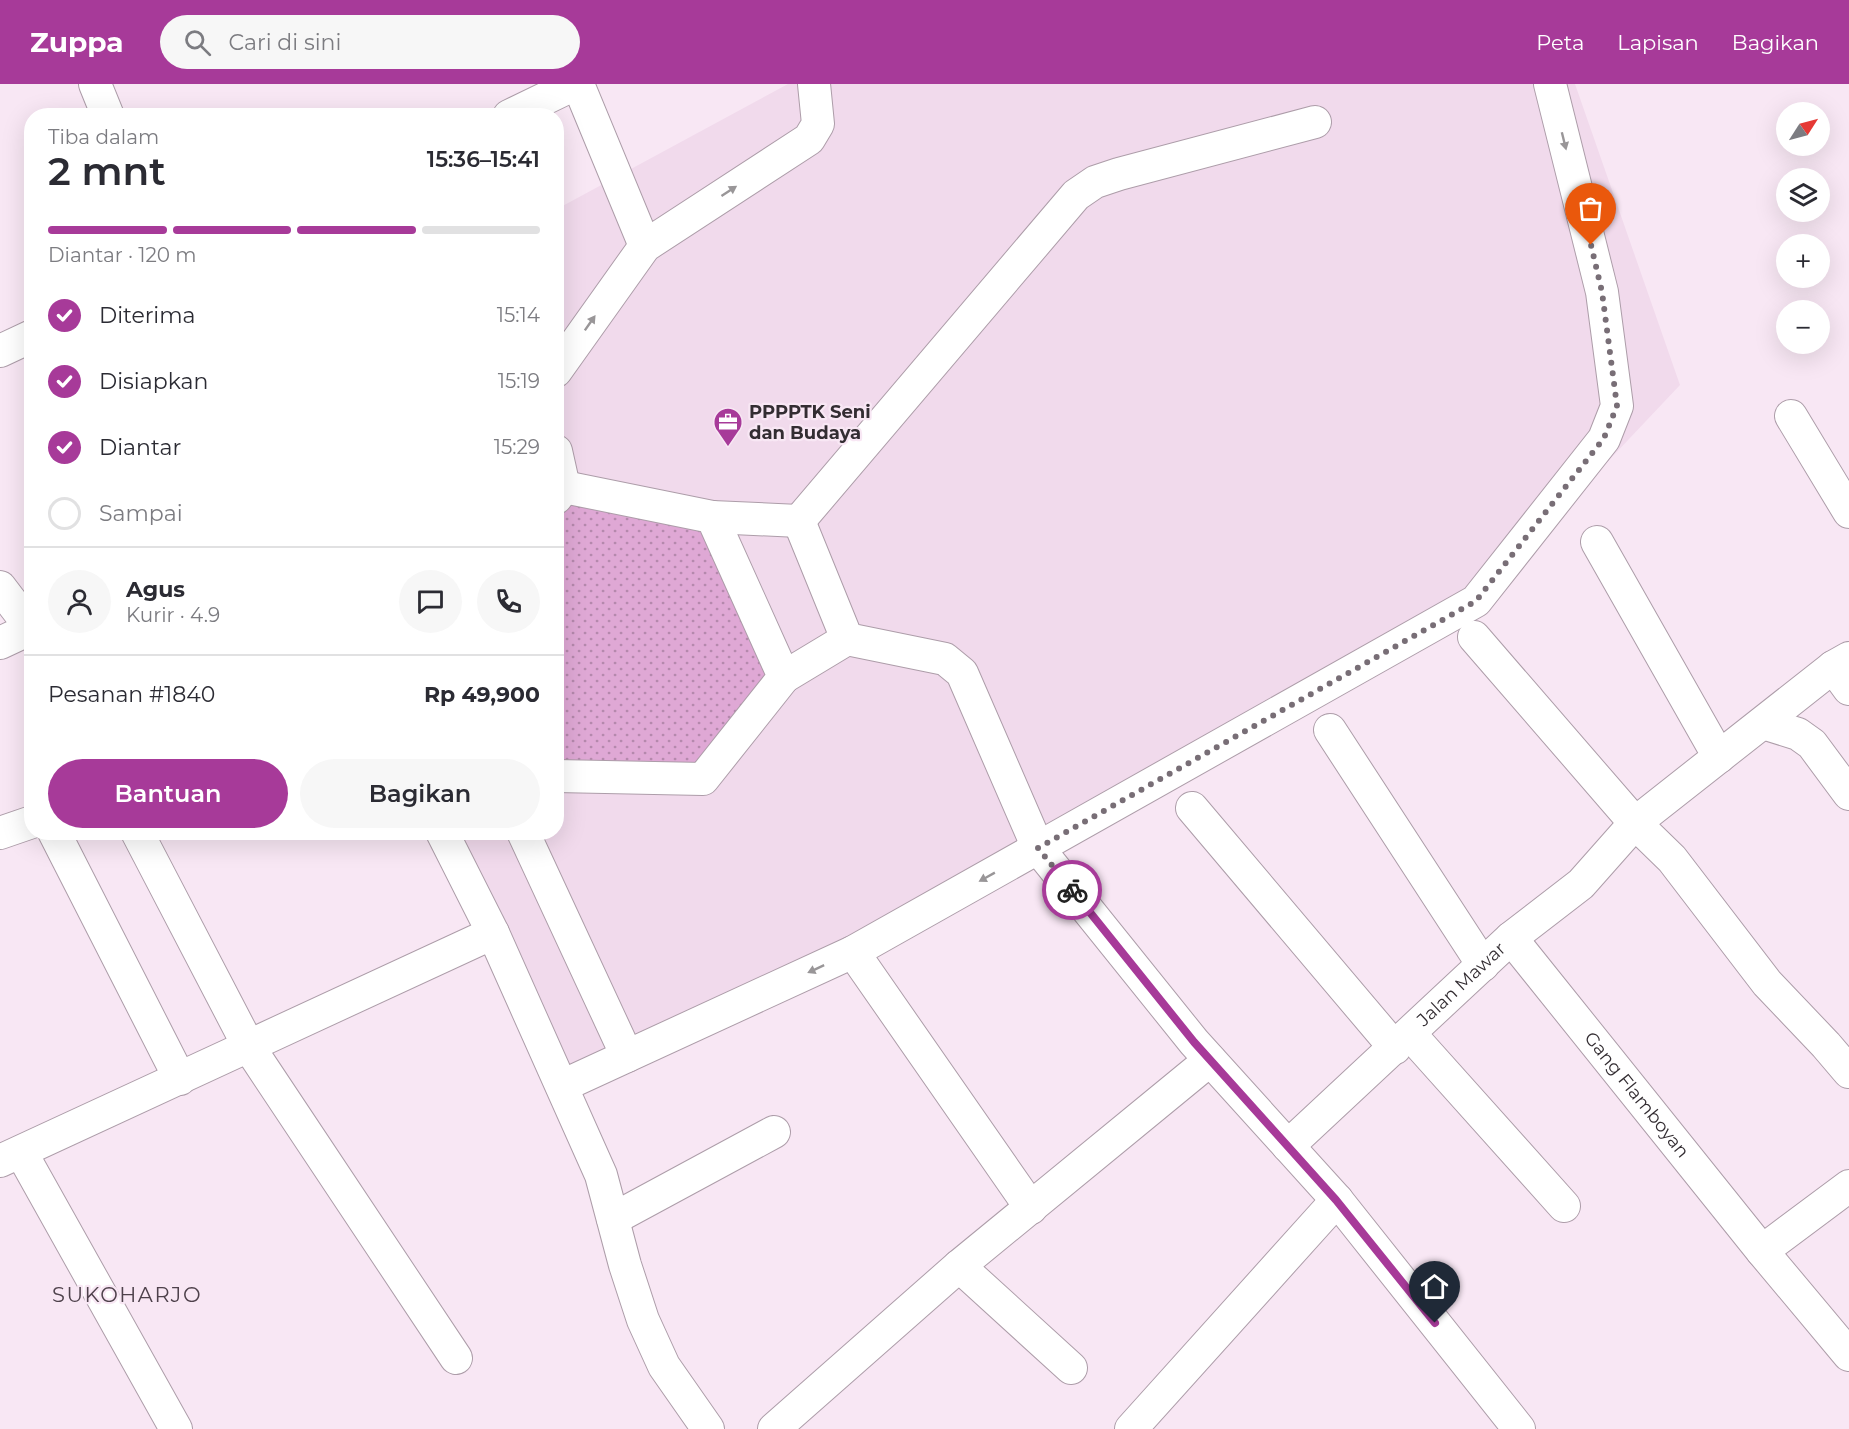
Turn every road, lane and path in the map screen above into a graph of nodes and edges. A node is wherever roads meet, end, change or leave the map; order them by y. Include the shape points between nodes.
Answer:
1 (95, 84) edge
2 (576, 84) edge
3 (814, 84) edge
4 (1550, 84) edge
5 (105, 108) edge
6 (525, 108) edge
7 (1315, 122) dead end
8 (645, 246) junction
9 (24, 340) edge
10 (0, 351) edge
11 (564, 360) edge
12 (1791, 416) dead end
13 (564, 493) edge
14 (1849, 512) edge
15 (712, 517) junction
16 (799, 521) junction
17 (1597, 542) dead end
18 (0, 587) edge
19 (24, 619) edge
20 (24, 631) edge
21 (1474, 637) dead end
22 (847, 639) junction
23 (0, 643) edge
24 (1844, 671) edge
25 (783, 677) junction
26 (1763, 723) junction
27 (1330, 730) dead end
28 (1719, 757) junction
29 (564, 776) edge
30 (1849, 794) edge
31 (1192, 808) dead end
32 (1635, 823) junction
33 (24, 825) edge
34 (0, 833) edge
35 (58, 840) edge
36 (141, 840) edge
37 (446, 840) edge
38 (527, 840) edge
39 (1038, 848) junction
40 (493, 933) junction
41 (1511, 938) junction
42 (853, 952) junction
43 (1483, 965) junction
44 (1403, 1041) junction
45 (249, 1047) junction
46 (627, 1056) junction
47 (1210, 1060) junction
48 (1849, 1072) edge
49 (180, 1079) junction
50 (562, 1086) junction
51 (774, 1132) dead end
52 (1288, 1146) junction
53 (10, 1156) edge
54 (1849, 1186) edge
55 (1336, 1200) junction
56 (1564, 1206) dead end
57 (1031, 1208) junction
58 (613, 1219) junction
59 (1762, 1251) junction
60 (959, 1266) junction
61 (1849, 1355) edge
62 (456, 1358) dead end
63 (1071, 1368) dead end
64 (176, 1429) edge
65 (708, 1429) edge
66 (774, 1429) edge
67 (1131, 1429) edge
68 (1519, 1429) edge

1 - 5 street
2 - 6 street
2 - 8 street
8 -> 3 street via 809,139 818,124
4 -> 39 street via 1602,292 1617,406 1604,438 1476,601
7 - 16 street via 1119,174 1095,182 1076,195
11 -> 8 street
9 - 10 street
12 - 14 street
13 - 15 street
15 - 16 street
15 - 25 street
16 - 22 street
17 - 28 street
18 - 19 street
20 - 23 street
21 - 32 street
22 - 25 street
22 - 39 street via 945,659 962,673
24 - 26 street, Jalan Mawar
25 - 29 street via 703,779
26 - 28 street, Jalan Mawar
26 - 30 street via 1798,734 1812,744
27 - 43 street
28 - 32 street, Jalan Mawar
31 - 44 street
32 - 41 street, Jalan Mawar via 1581,884
32 - 48 street via 1672,859 1767,983
33 - 34 street
35 - 49 street
36 - 45 street
37 - 40 street
38 - 46 street
39 -> 42 street
39 - 47 street
40 - 45 street
40 - 50 street
41 - 43 street, Jalan Mawar
41 - 59 street, Gang Flamboyan
42 -> 46 street
42 - 57 street
43 - 44 street, Jalan Mawar
44 - 52 street, Jalan Mawar
44 - 56 street
45 - 49 street
45 - 62 street
46 - 50 street
47 - 52 street
47 - 57 street
49 - 53 street
50 - 58 street via 601,1175
51 - 58 street
52 - 55 street
53 - 64 street
54 - 59 street
55 - 67 street
55 - 68 street
57 - 60 street
58 - 65 street via 643,1320 664,1366
59 - 61 street, Gang Flamboyan
60 - 63 street
60 - 66 street

